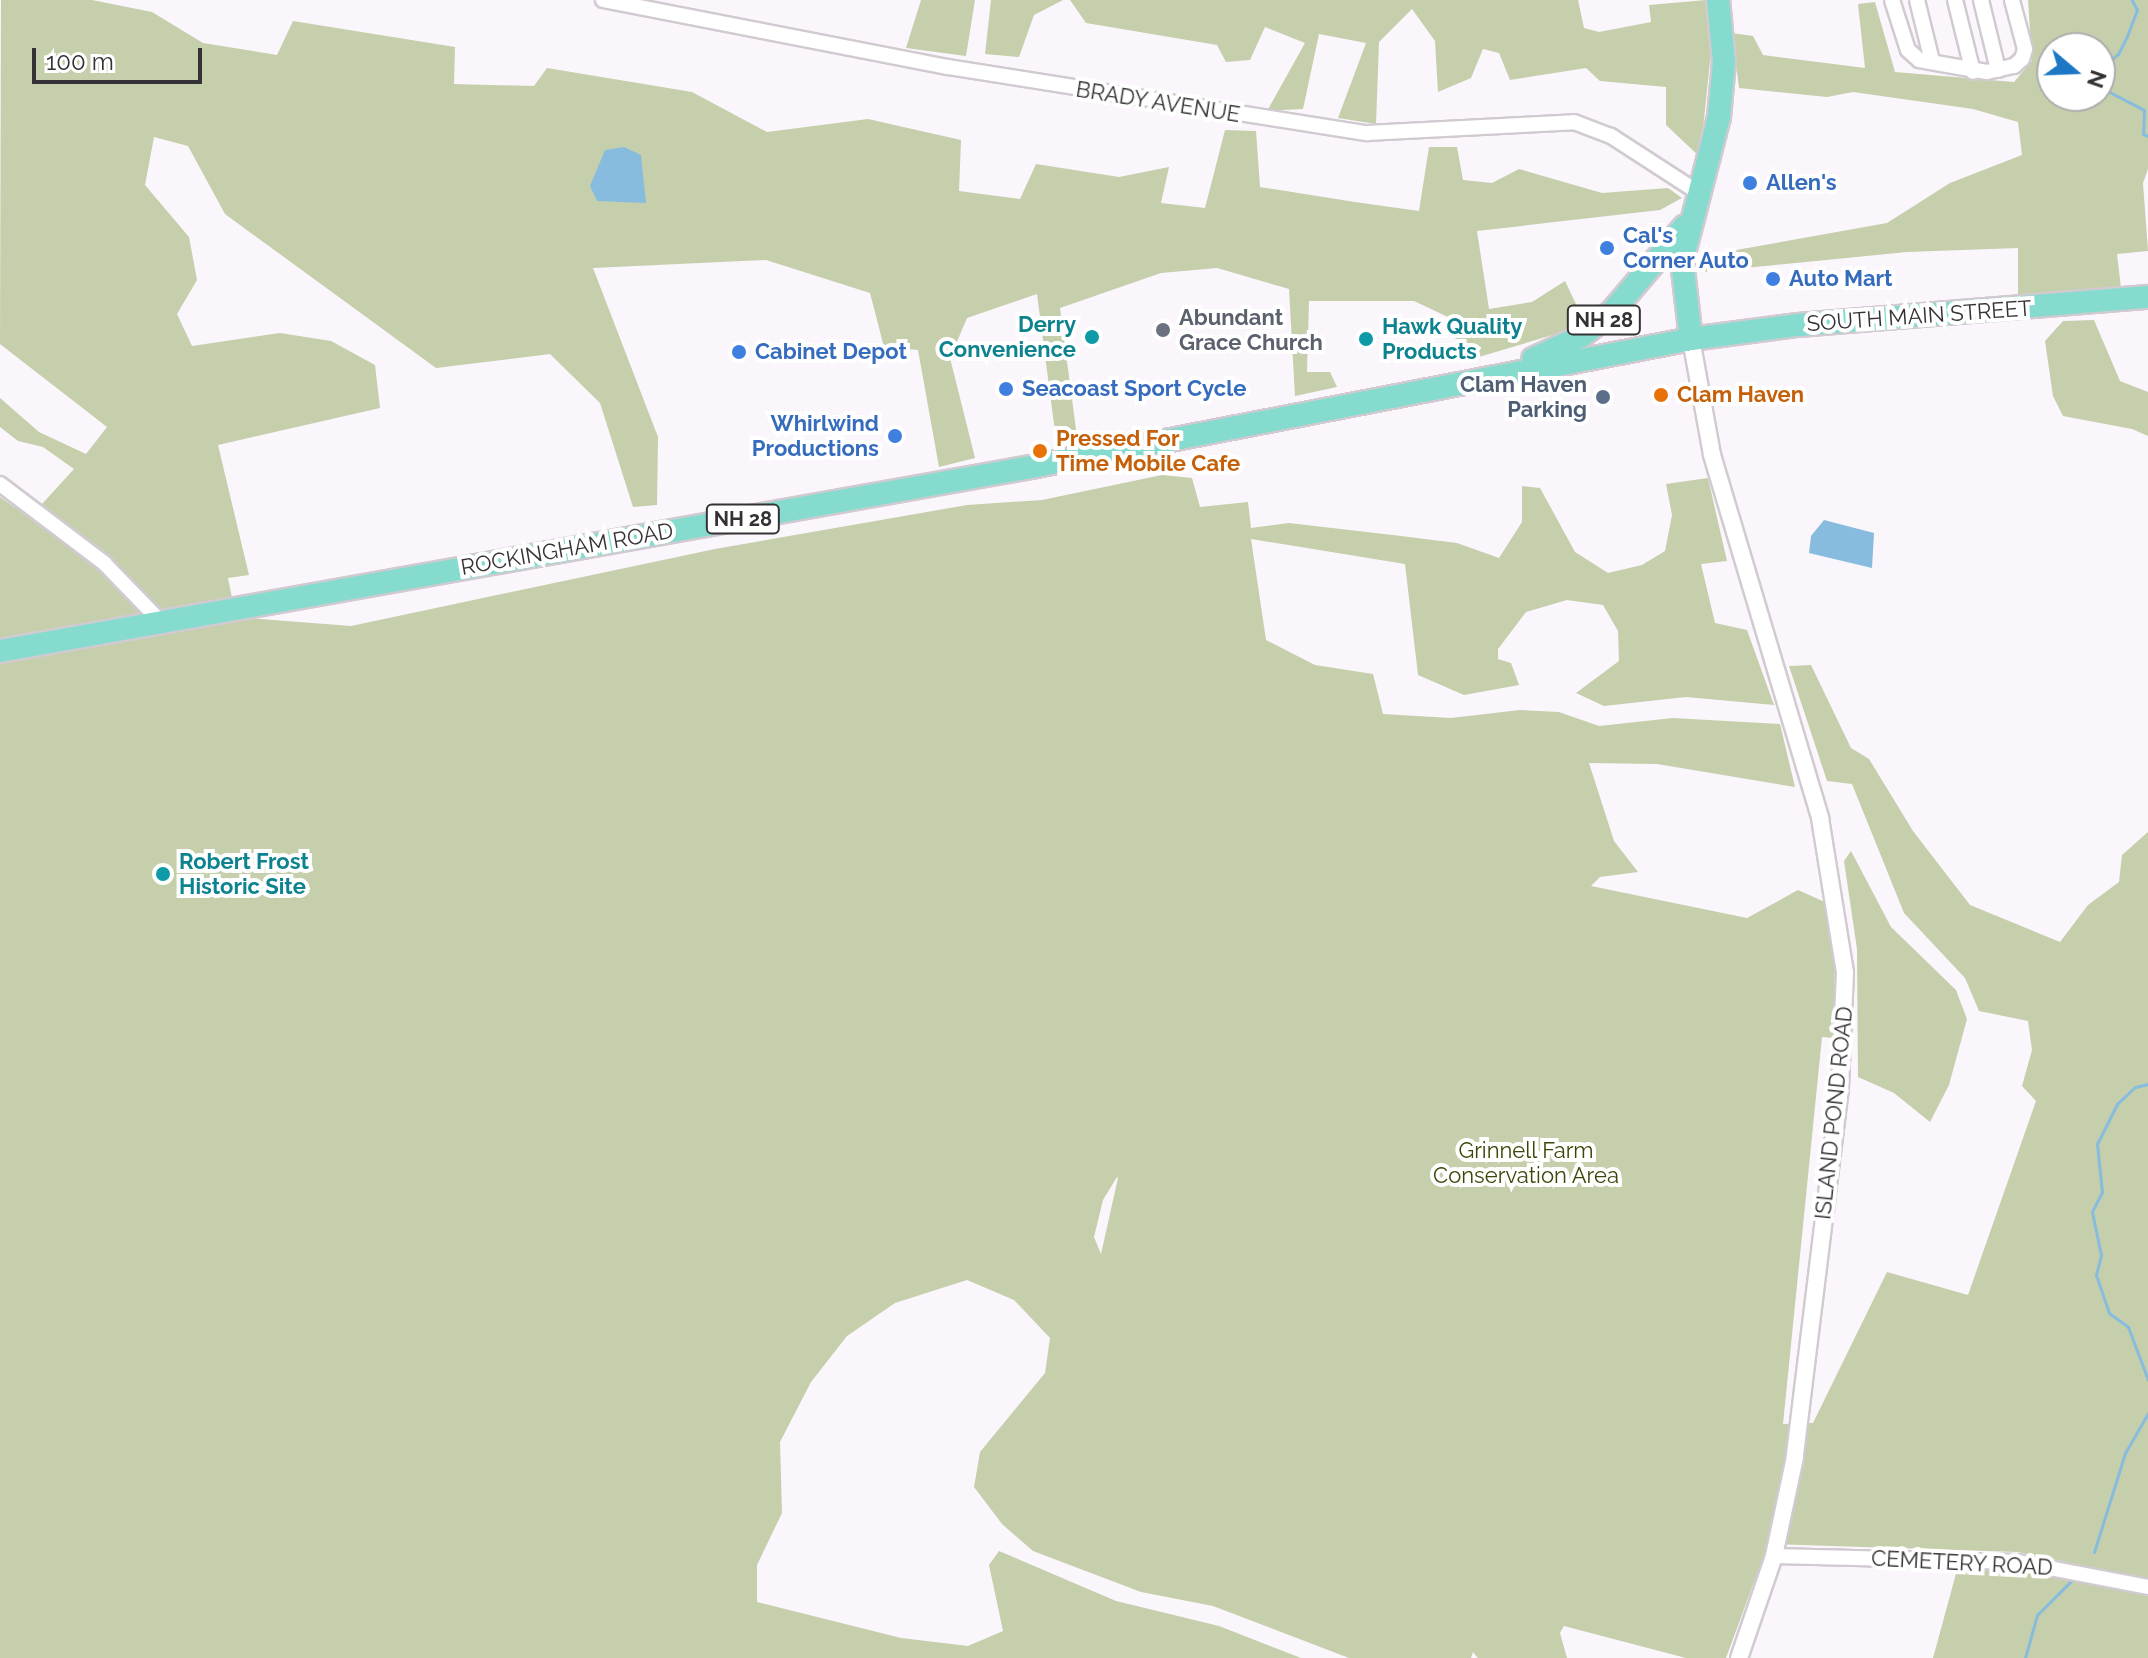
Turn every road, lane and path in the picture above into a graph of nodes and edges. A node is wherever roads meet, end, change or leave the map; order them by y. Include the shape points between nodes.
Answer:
1 (603, 0) edge
2 (1718, 0) edge
3 (1892, 0) edge
4 (1917, 0) edge
5 (1955, 0) edge
6 (1981, 0) edge
7 (2012, 0) edge
8 (1932, 61) junction
9 (1998, 70) junction
10 (1973, 72) junction
11 (1699, 193) junction
12 (1691, 219) junction
13 (2148, 297) edge
14 (1691, 339) junction
15 (1485, 378) junction
16 (0, 484) edge
17 (161, 622) junction
18 (0, 651) edge
19 (1774, 1556) junction
20 (2148, 1587) edge
21 (1739, 1658) edge

1 - 11 street, BRADY AVENUE via 948,67 1367,133 1574,122 1611,136
2 - 11 main road, NH 28 via 1724,81
3 - 8 street via 1908,50 1919,60
4 - 8 street
5 - 10 street
6 - 9 street
7 - 9 street via 2025,49 2014,66
8 - 10 street
9 - 10 street
11 - 12 main road, NH 28
12 - 14 main road, NH 28 via 1681,276
12 - 15 main road, NH 28 via 1634,292 1596,326 1561,347
13 - 14 main road, SOUTH MAIN STREET via 1798,325
14 - 15 main road, ROCKINGHAM ROAD / NH 28
14 - 19 street, ISLAND POND ROAD via 1716,470 1820,818 1844,953 1838,1104 1797,1439
15 - 17 main road, ROCKINGHAM ROAD / NH 28 via 1036,466
16 - 17 street via 104,563
17 - 18 main road, ROCKINGHAM ROAD / NH 28
19 - 20 street, CEMETERY ROAD via 2018,1562
19 - 21 street, ISLAND POND ROAD

